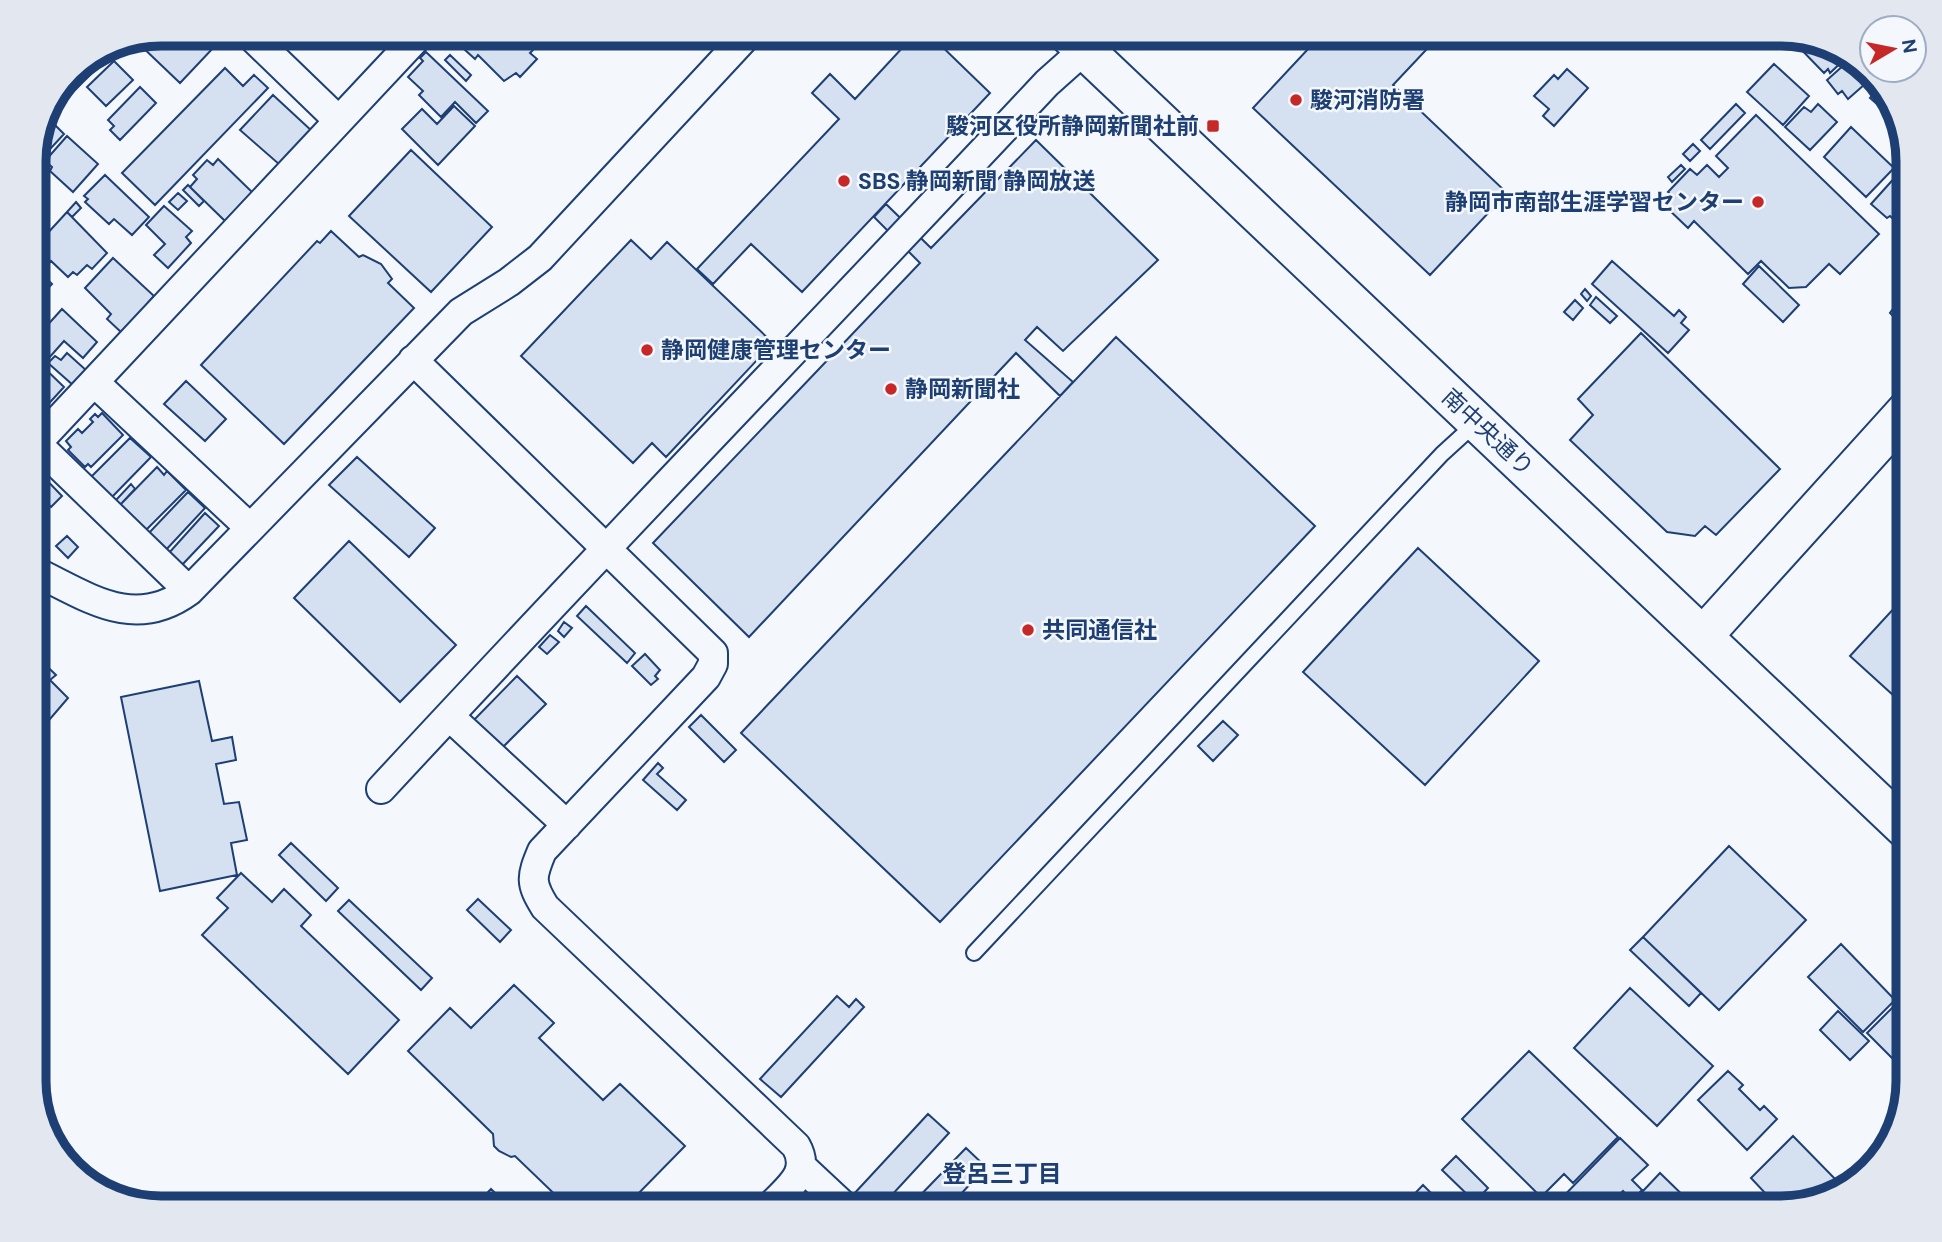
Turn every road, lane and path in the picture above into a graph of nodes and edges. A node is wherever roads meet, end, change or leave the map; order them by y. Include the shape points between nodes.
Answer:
1 (261, 46) edge
2 (409, 46) edge
3 (736, 46) edge
4 (1073, 46) edge
5 (1081, 46) edge
6 (338, 120) junction
7 (413, 360) junction
8 (94, 382) junction
9 (1478, 422) junction
10 (1896, 422) edge
11 (46, 433) edge
12 (46, 455) edge
13 (249, 527) junction
14 (605, 549) junction
15 (46, 577) edge
16 (189, 591) junction
17 (1703, 636) junction
18 (449, 716) junction
19 (381, 789) dead end
20 (1896, 820) edge
21 (567, 824) junction
22 (974, 953) dead end
23 (802, 1167) junction
24 (781, 1196) edge
25 (833, 1196) edge

1 - 6 street
2 - 6 street
3 - 7 street via 540,258 461,312
4 - 14 street via 1047,83
5 - 9 street, 南中央通り
6 - 8 street
7 - 13 street
7 - 14 street
8 - 11 street
8 - 13 street
9 - 17 street, 南中央通り
9 - 22 lane via 1442,454
10 - 17 street
12 - 16 street
13 - 16 street
14 - 18 street
14 - 21 street via 707,645 713,664 706,677
15 - 16 street via 106,605 133,611 174,602
17 - 20 street, 南中央通り
18 - 19 street
18 - 21 street
21 - 23 street via 542,851 533,872 533,888 545,907 796,1146 803,1157
23 - 24 street via 799,1177
23 - 25 street

